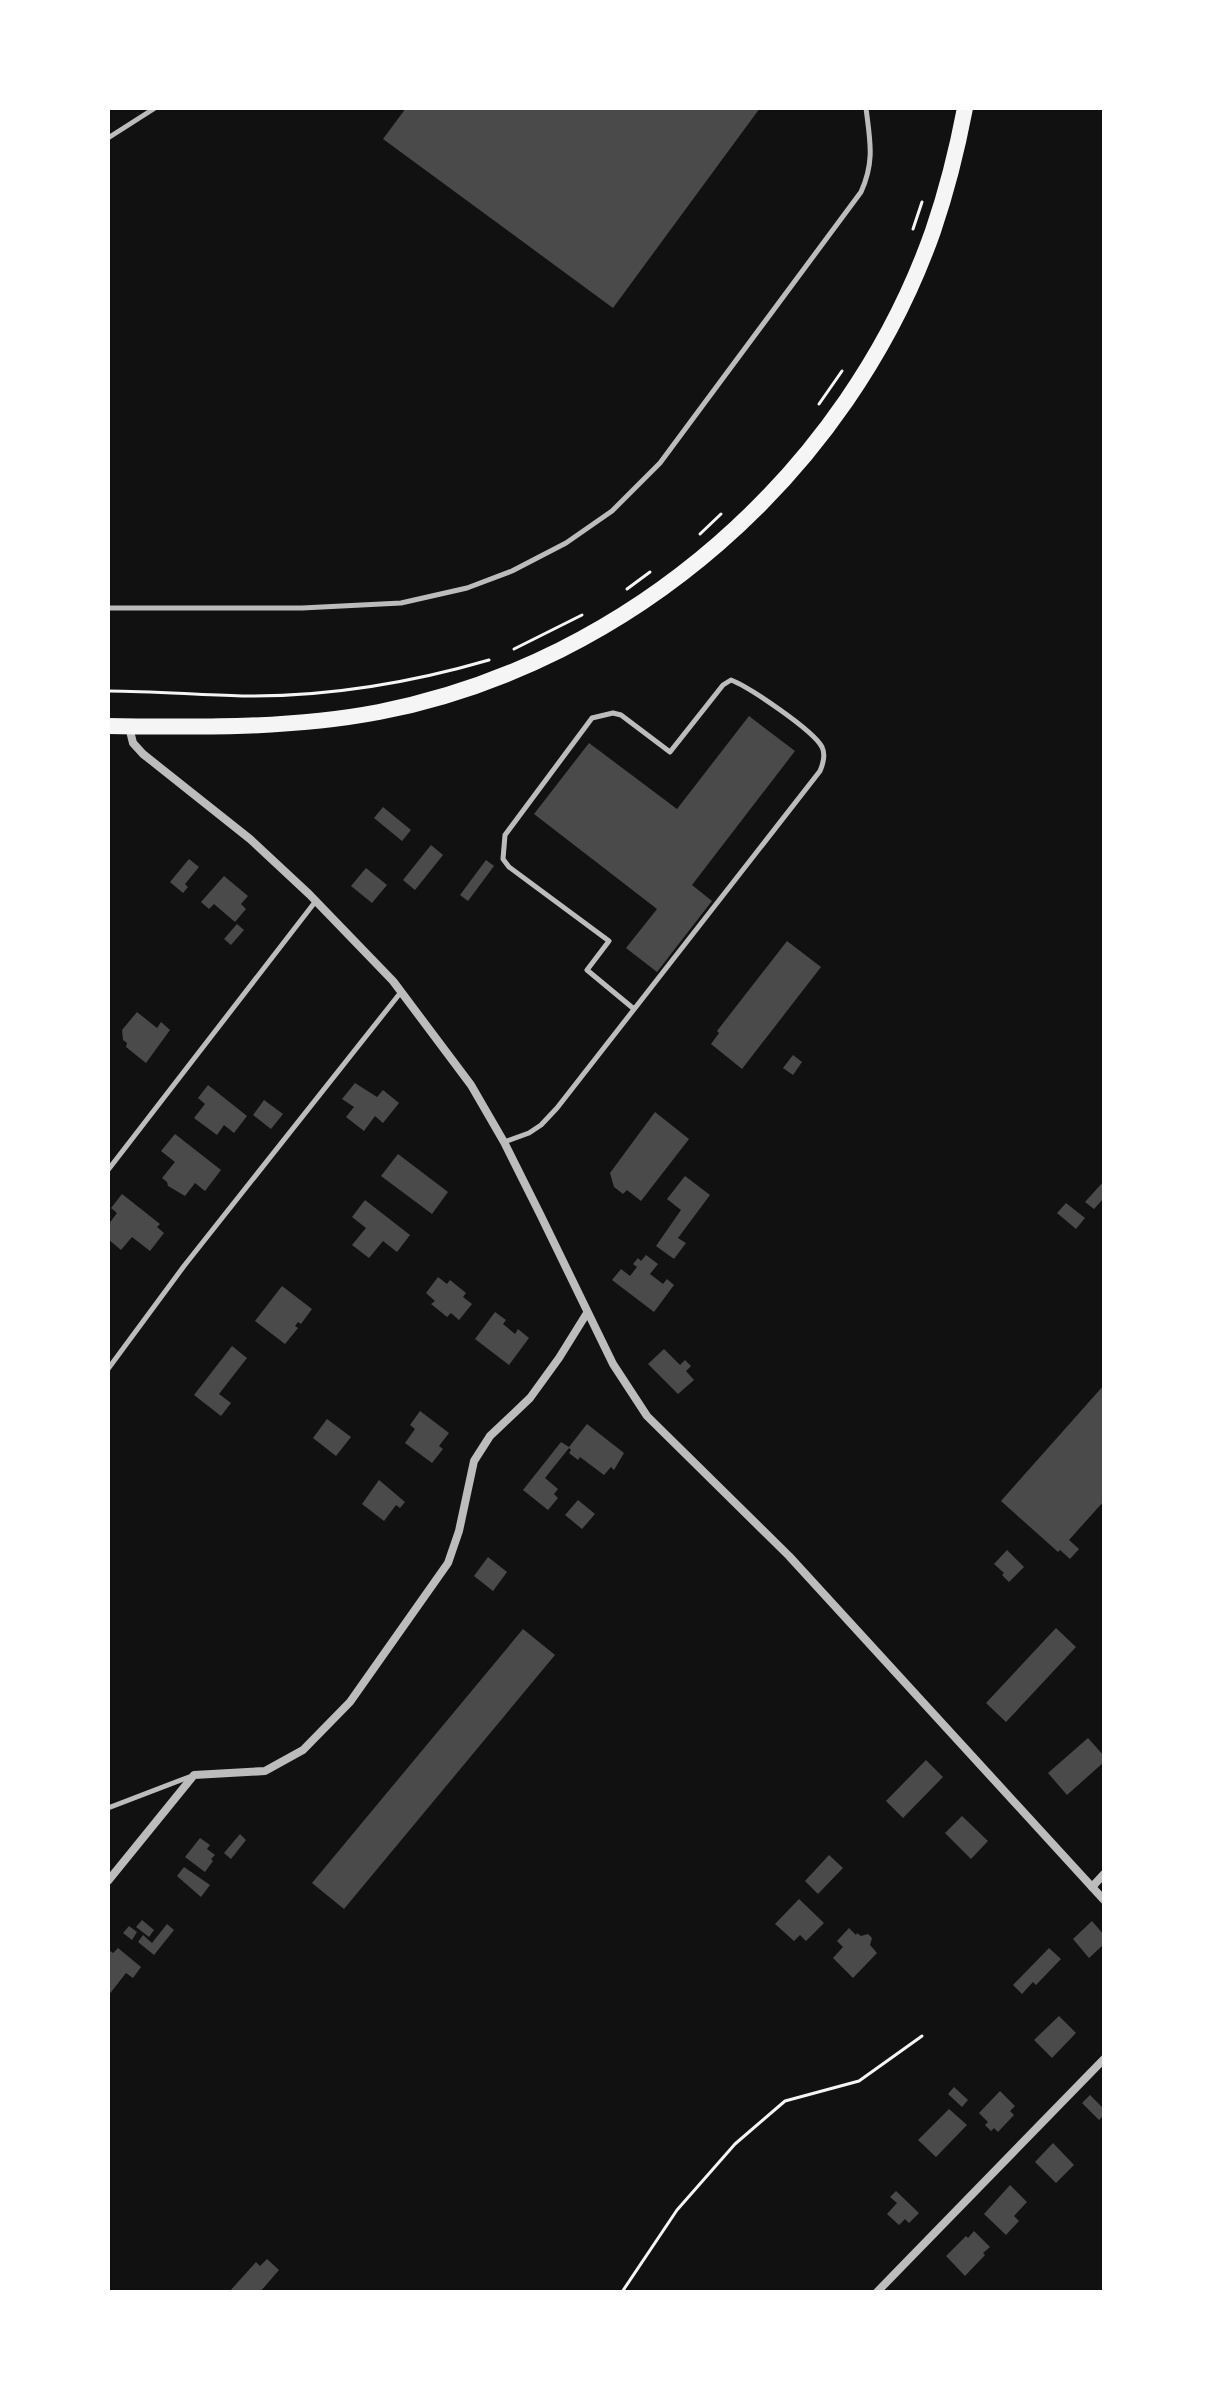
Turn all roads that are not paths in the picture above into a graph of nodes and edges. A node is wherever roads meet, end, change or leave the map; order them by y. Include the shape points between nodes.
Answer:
1 (155, 108) edge
2 (866, 108) edge
3 (965, 108) edge
4 (108, 138) edge
5 (108, 608) edge
6 (108, 726) edge
7 (129, 727) junction
8 (316, 901) junction
9 (401, 992) junction
10 (634, 1009) junction
11 (504, 1142) junction
12 (108, 1170) edge
13 (587, 1313) junction
14 (108, 1369) edge
15 (194, 1775) junction
16 (108, 1808) edge
17 (1104, 1874) edge
18 (108, 1881) edge
19 (1092, 1887) junction
20 (1104, 1900) edge
21 (1104, 2059) edge
22 (877, 2292) edge

1 - 4 lane
2 - 5 lane via 872,154 861,192 660,463 612,511 566,543 478,584 401,603
3 - 7 main road via 932,234 871,361 797,465 690,568 581,639 443,696 305,723
6 - 7 main road
7 - 8 street via 143,754 226,818
8 - 9 street
8 - 12 lane
9 - 11 street via 471,1085
9 - 14 lane
10 - 10 lane via 824,761 823,748 811,735 731,680 670,752 621,715 592,718 505,835 503,859 509,867 609,941 587,970
10 - 11 lane via 541,1125
11 - 13 street
13 - 15 street via 530,1398 490,1436 474,1461 448,1563 350,1702 303,1750 265,1771
13 - 19 street via 647,1416 789,1556
15 - 16 lane
15 - 18 street
17 - 19 street
19 - 20 street
21 - 22 street

